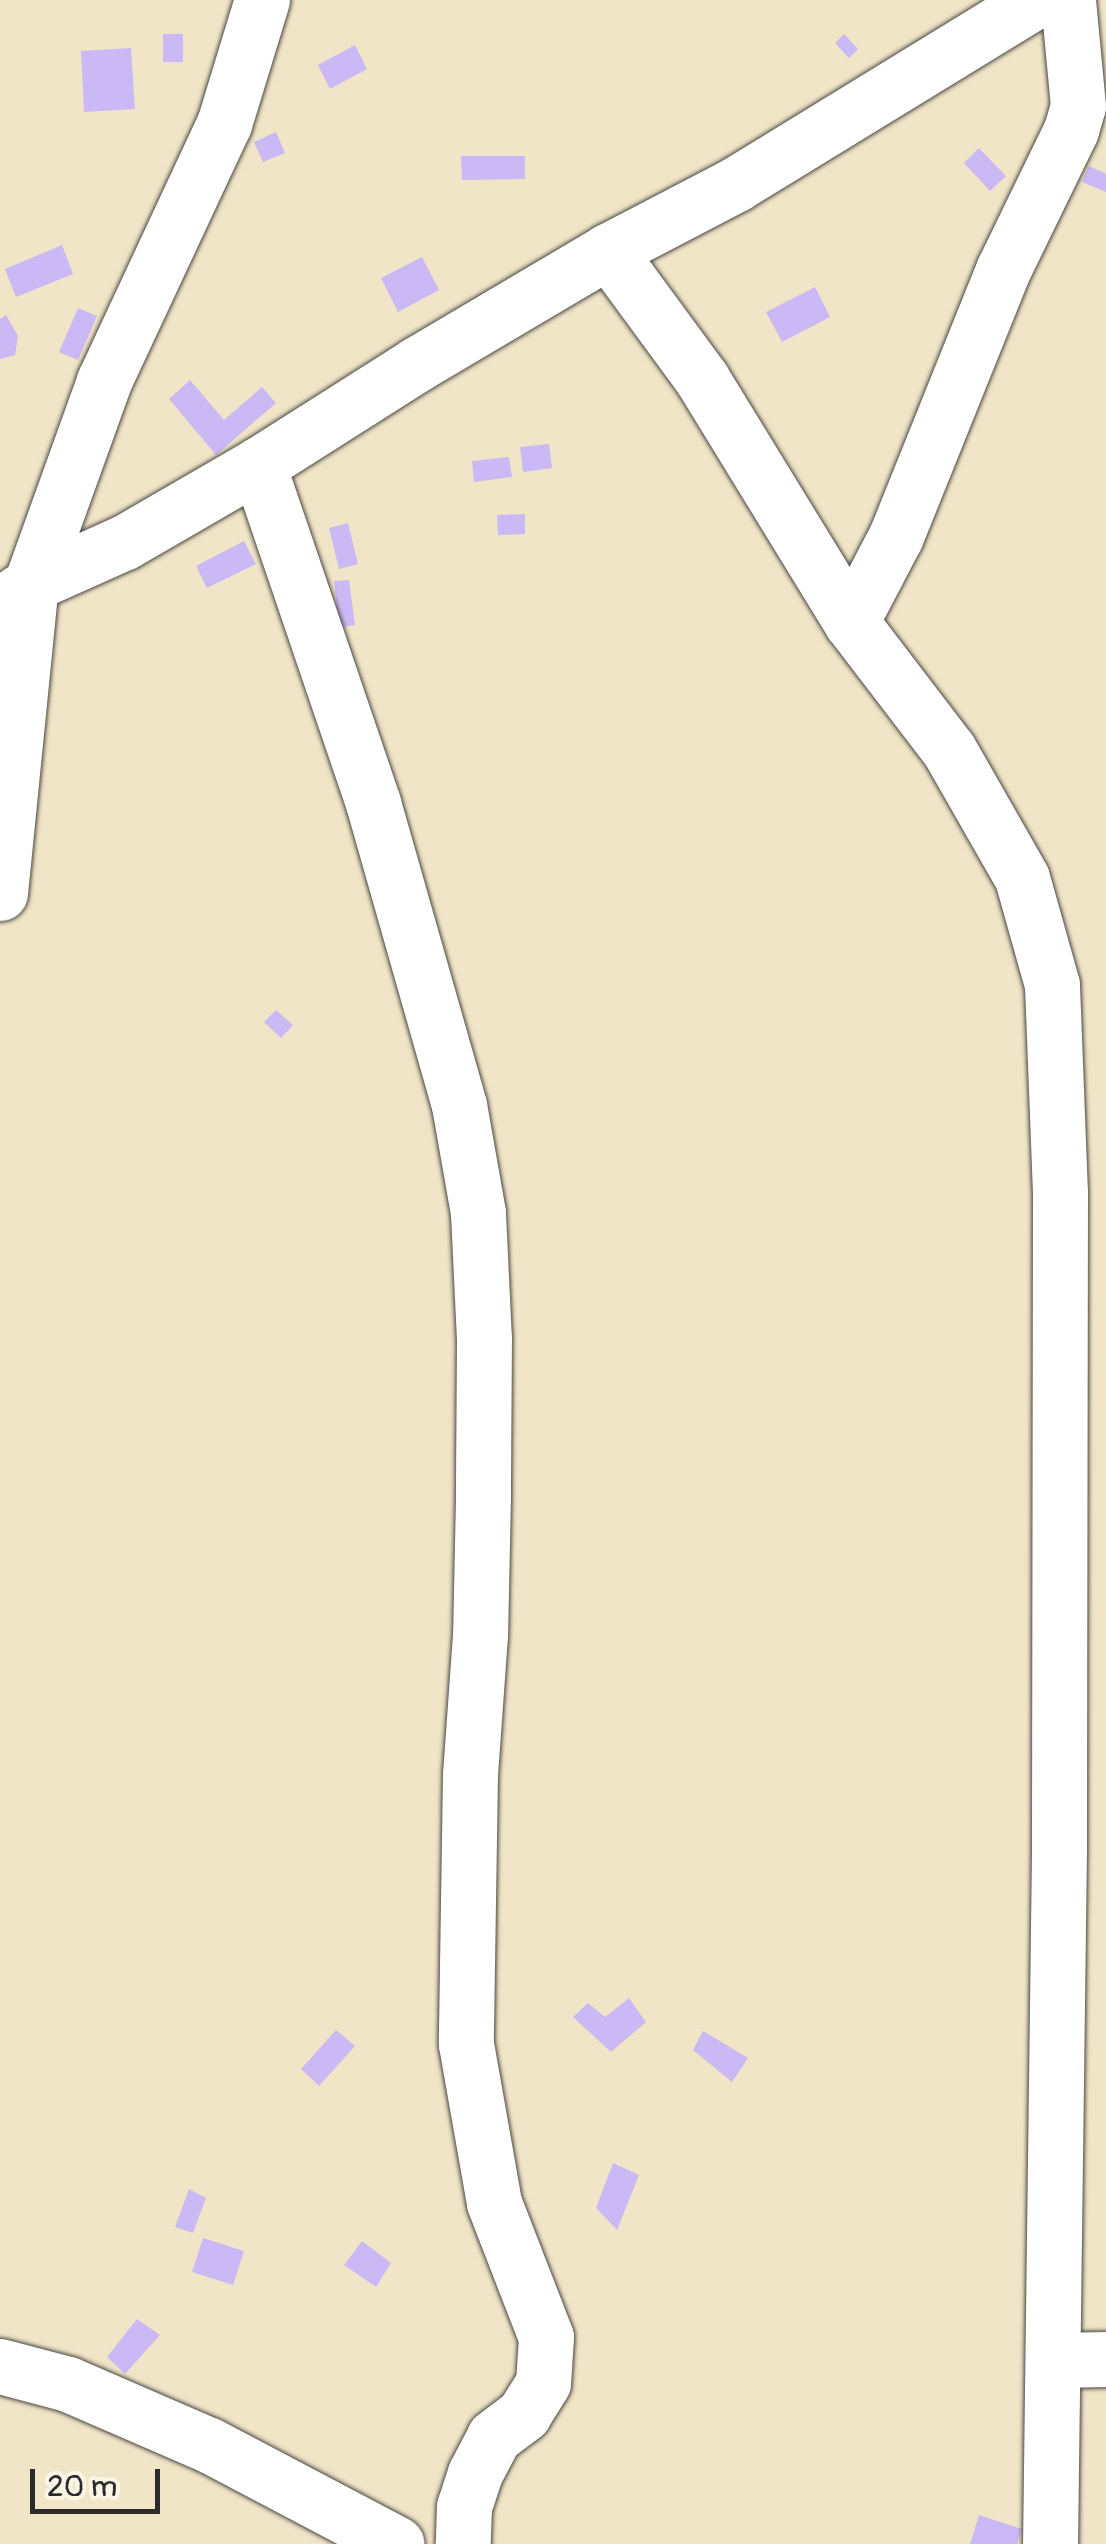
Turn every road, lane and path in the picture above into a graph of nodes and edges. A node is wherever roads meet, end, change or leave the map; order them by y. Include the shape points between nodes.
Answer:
1 (262, 0) edge
2 (1036, 0) edge
3 (1068, 0) edge
4 (608, 251) junction
5 (258, 466) junction
6 (9, 596) edge
7 (851, 622) junction
8 (0, 893) edge
9 (1080, 2360) edge
10 (0, 2366) edge
11 (397, 2544) edge
12 (463, 2544) edge
13 (1050, 2544) edge

1 - 6 street via 224,124
2 - 4 street via 736,184
3 - 7 street via 1078,106 1070,130 1003,270 896,536
4 - 5 street
4 - 7 street via 702,378
5 - 6 street via 125,542
5 - 12 street via 373,803 459,1105 478,1213 482,1536 466,2044 494,2203 546,2336 543,2382 524,2414 494,2438 475,2473 464,2506
6 - 8 street
7 - 9 street via 949,750 1022,878 1052,985
9 - 13 street
10 - 11 street via 68,2384 209,2445

